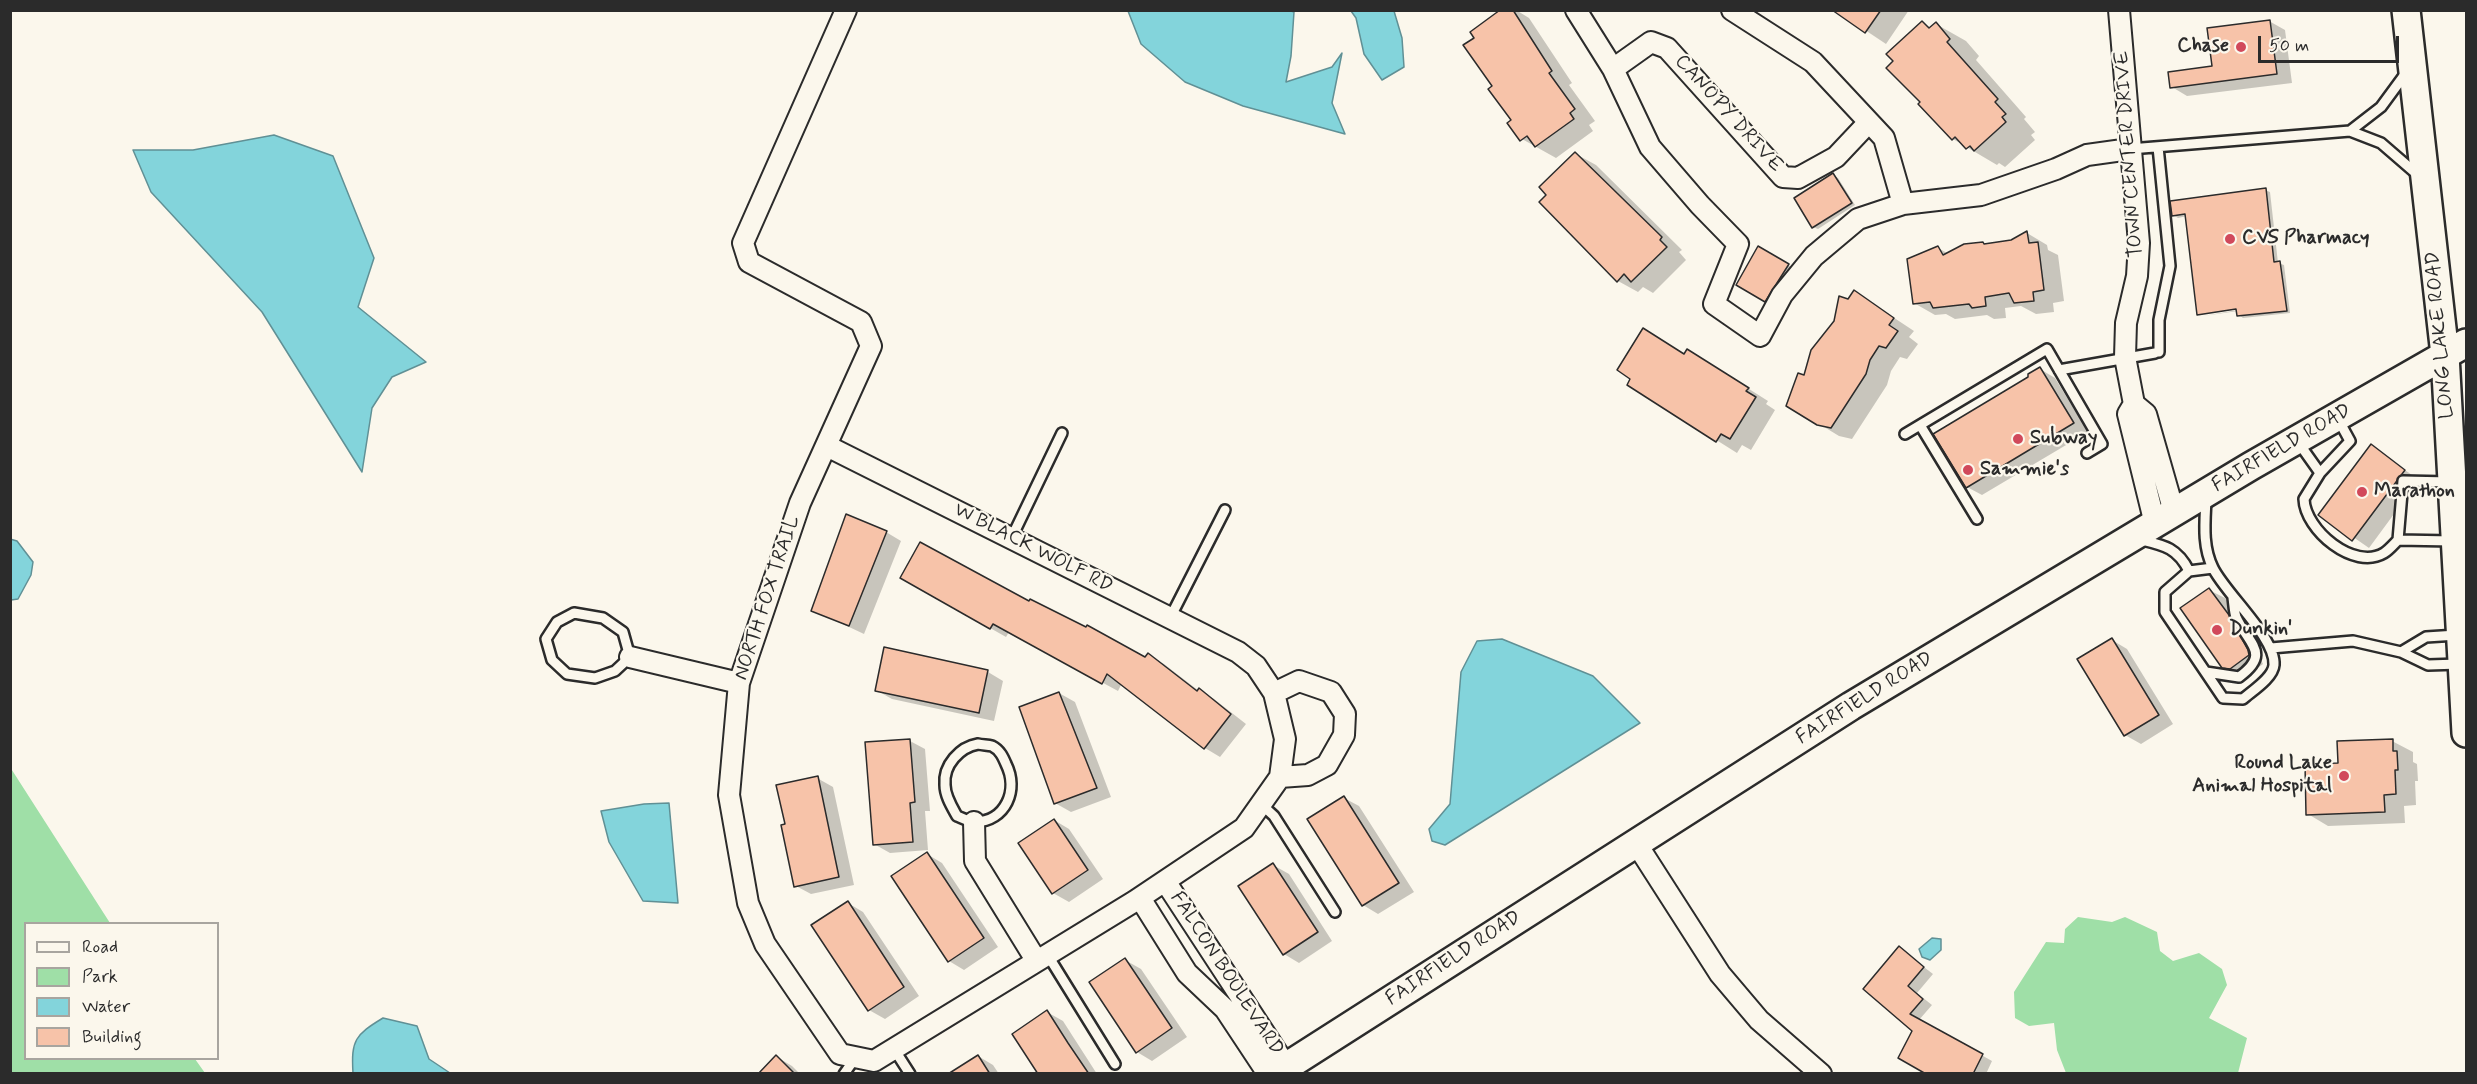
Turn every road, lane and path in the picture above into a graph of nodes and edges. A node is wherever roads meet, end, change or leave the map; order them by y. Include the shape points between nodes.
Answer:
1 (846, 10) edge
2 (1576, 10) edge
3 (1732, 10) edge
4 (2119, 10) edge
5 (2406, 10) edge
6 (2412, 63) junction
7 (1613, 69) junction
8 (1869, 122) junction
9 (2350, 131) junction
10 (2158, 147) junction
11 (2130, 149) junction
12 (2426, 182) junction
13 (1903, 204) junction
14 (2456, 349) edge
15 (2126, 357) junction
16 (2059, 370) junction
17 (2337, 417) junction
18 (1920, 425) junction
19 (1062, 433) dead end
20 (1905, 434) dead end
21 (2296, 440) junction
22 (827, 447) junction
23 (2087, 453) dead end
24 (2320, 472) junction
25 (2452, 483) junction
26 (2206, 493) junction
27 (1225, 510) dead end
28 (2164, 518) junction
29 (1977, 519) dead end
30 (2131, 538) junction
31 (1011, 539) junction
32 (2398, 540) junction
33 (2456, 541) junction
34 (2213, 568) junction
35 (2189, 571) junction
36 (2233, 595) junction
37 (1170, 618) junction
38 (2461, 635) junction
39 (2271, 648) junction
40 (2401, 652) junction
41 (630, 657) junction
42 (2463, 664) junction
43 (2206, 672) junction
44 (739, 683) junction
45 (1274, 693) junction
46 (2466, 733) edge
47 (1280, 777) junction
48 (1262, 804) junction
49 (974, 822) junction
50 (1636, 843) junction
51 (1171, 877) junction
52 (1140, 898) junction
53 (1335, 912) dead end
54 (1042, 957) junction
55 (894, 1048) junction
56 (856, 1057) junction
57 (1115, 1064) dead end
58 (1276, 1071) edge
59 (844, 1074) edge
60 (910, 1074) edge
61 (1821, 1074) edge

1 - 22 street, NORTH FOX TRAIL via 743,243 749,262 861,322 871,346
2 - 7 street
3 - 8 street via 1813,62
4 - 11 street, TOWN CENTER DRIVE
5 - 6 street, LONG LAKE ROAD
6 - 9 lane via 2381,107
6 - 12 street, LONG LAKE ROAD
7 - 8 street, CANOPY DRIVE via 1651,42 1667,48 1783,177 1798,178 1836,157
7 - 13 street via 1650,147 1738,244 1714,304 1760,336 1782,295 1814,256 1858,219
8 - 13 street via 1884,138
9 - 10 lane
9 - 12 lane via 2381,143
10 - 11 lane
10 - 15 lane via 2169,266 2157,352
11 - 13 street via 2087,155 1981,195
11 - 15 street, TOWN CENTER DRIVE via 2139,261 2126,323
12 - 14 street, LONG LAKE ROAD
14 - 17 street, FAIRFIELD ROAD
14 - 25 street, LONG LAKE ROAD
15 - 16 lane
15 - 28 street, TOWN CENTER DRIVE via 2134,404 2128,414
16 - 18 lane via 2047,349
16 - 23 lane via 2102,444
17 - 21 street, FAIRFIELD ROAD
17 - 24 lane via 2350,441
18 - 20 lane
18 - 29 lane
19 - 31 lane
21 - 24 lane
21 - 26 street, FAIRFIELD ROAD
22 - 31 street, W BLACK WOLF RD
22 - 44 street, NORTH FOX TRAIL via 800,503
24 - 32 lane via 2304,506 2316,528 2334,546 2360,557 2383,554
25 - 32 lane via 2403,482
25 - 33 street, LONG LAKE ROAD
26 - 28 street, FAIRFIELD ROAD
26 - 34 lane via 2204,539
27 - 37 lane
28 - 30 street, FAIRFIELD ROAD
30 - 35 lane via 2163,545 2181,556
30 - 50 street, FAIRFIELD ROAD via 1851,706
31 - 37 street, W BLACK WOLF RD
32 - 33 lane
33 - 38 street, LONG LAKE ROAD
34 - 35 lane
34 - 36 lane
35 - 43 lane via 2165,592 2165,612
36 - 39 lane
36 - 43 lane via 2235,616 2256,649 2257,658 2239,678
37 - 45 street, W BLACK WOLF RD via 1238,652 1256,666
38 - 40 lane via 2426,637
38 - 42 street, LONG LAKE ROAD
39 - 40 lane via 2353,641
39 - 43 lane via 2274,666 2270,675 2243,699 2223,698
40 - 42 lane via 2428,665
41 - 41 lane via 623,632 603,618 574,613 558,622 546,639 552,660 567,674 595,678 615,671
41 - 44 street
42 - 46 street, LONG LAKE ROAD
44 - 56 street, NORTH FOX TRAIL via 729,795 748,903 765,944 840,1054
45 - 47 street via 1285,739
45 - 47 street via 1299,681 1331,692 1345,714 1344,735 1327,765 1308,775
47 - 48 street
48 - 51 street via 1244,828
48 - 53 lane via 1274,816
49 - 49 lane via 998,814 1010,800 1012,788 1000,752 978,744 967,746 956,756 944,785 957,816
49 - 54 street via 975,861
50 - 58 street, FAIRFIELD ROAD
50 - 61 street via 1720,974 1759,1020
51 - 52 street
51 - 58 street, FALCON BOULEVARD
52 - 54 street
52 - 58 street, FALCON BOULEVARD via 1187,973 1225,1009
54 - 55 street
54 - 57 lane
55 - 56 street via 873,1061
55 - 60 lane
56 - 59 lane

